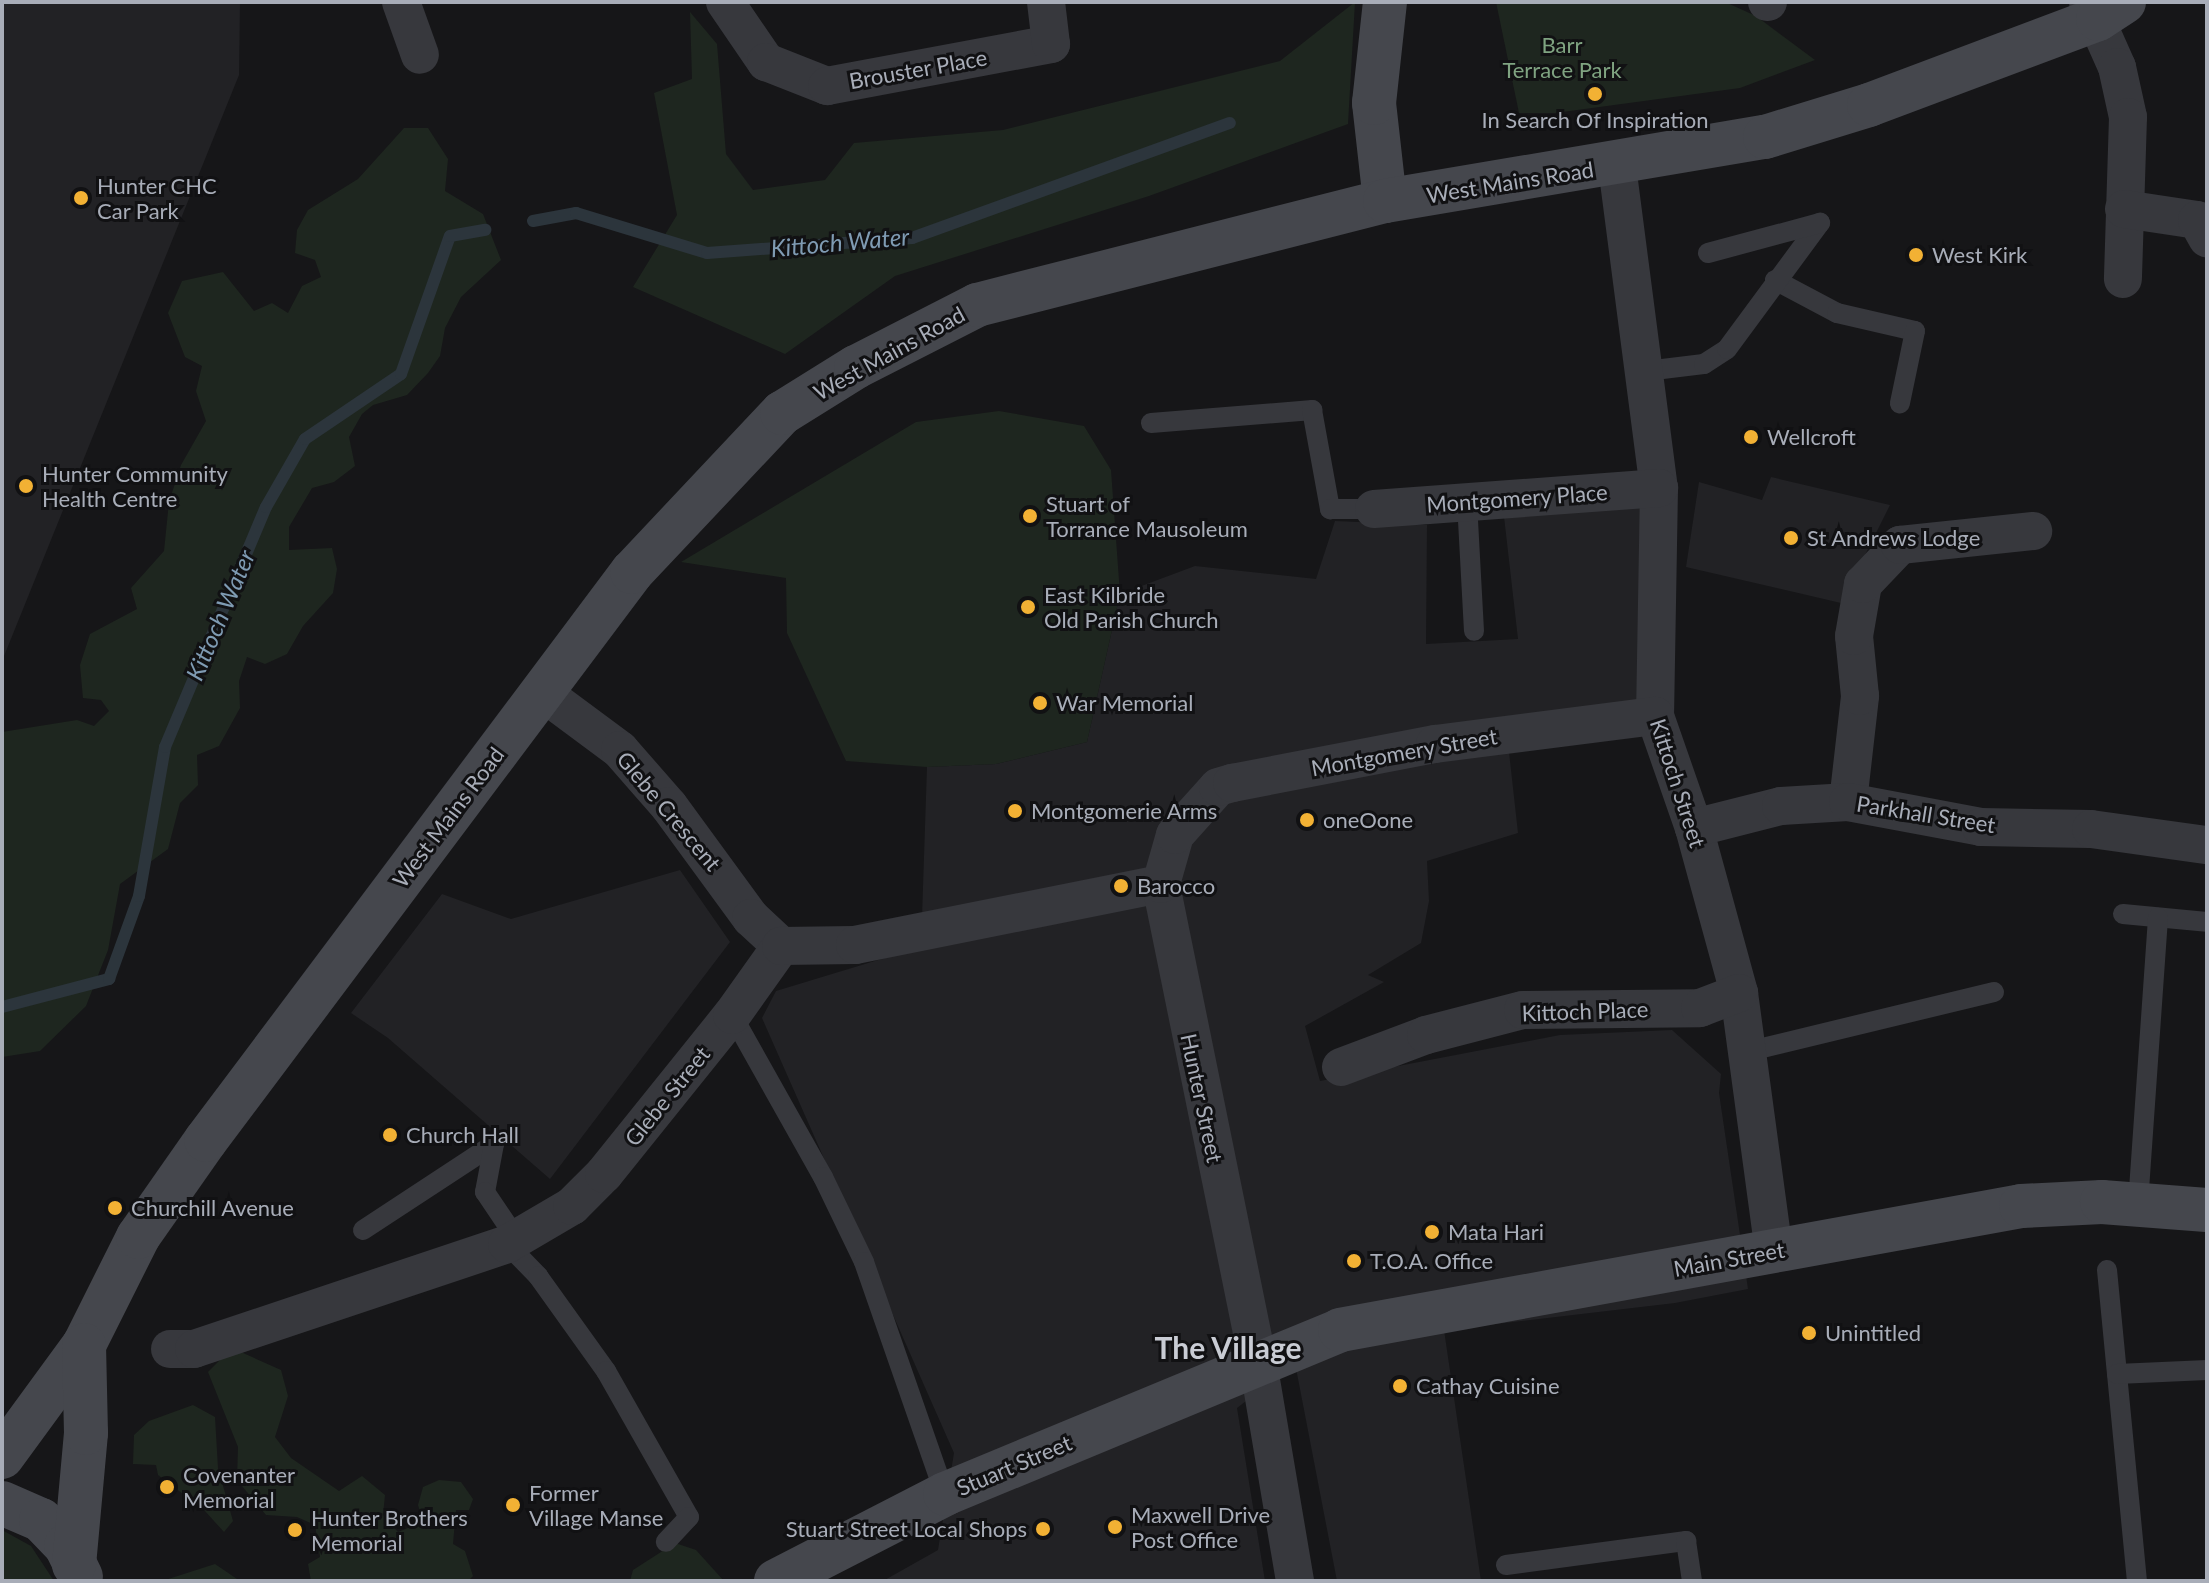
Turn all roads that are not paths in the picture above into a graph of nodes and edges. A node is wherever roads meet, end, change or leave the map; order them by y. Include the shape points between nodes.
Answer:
1 (401, 2) edge
2 (725, 2) edge
3 (1046, 2) edge
4 (1385, 2) edge
5 (2103, 8) edge
6 (420, 55) dead end
7 (1617, 166) junction
8 (1385, 201) junction
9 (2124, 209) junction
10 (2207, 238) edge
11 (1708, 253) dead end
12 (2123, 279) dead end
13 (1775, 280) junction
14 (1646, 371) junction
15 (1900, 403) dead end
16 (1151, 423) dead end
17 (1659, 488) junction
18 (1467, 502) junction
19 (1374, 509) joint
20 (2033, 531) dead end
21 (1474, 631) dead end
22 (542, 692) junction
23 (1655, 716) junction
24 (1848, 802) junction
25 (1694, 828) junction
26 (1175, 835) joint
27 (2207, 845) edge
28 (1161, 884) junction
29 (2123, 914) dead end
30 (2158, 918) junction
31 (2207, 922) edge
32 (781, 946) junction
33 (1994, 992) dead end
34 (1739, 993) junction
35 (732, 1015) junction
36 (1750, 1051) junction
37 (1341, 1067) dead end
38 (2138, 1204) junction
39 (2207, 1210) edge
40 (363, 1230) dead end
41 (511, 1241) junction
42 (1774, 1251) junction
43 (2107, 1270) dead end
44 (84, 1345) junction
45 (170, 1349) dead end
46 (1258, 1362) junction
47 (2207, 1370) edge
48 (2117, 1374) junction
49 (2, 1457) edge
50 (945, 1494) junction
51 (2, 1503) edge
52 (666, 1542) dead end
53 (1506, 1565) dead end
54 (80, 1577) edge
55 (776, 1581) edge
56 (1295, 1581) edge
57 (1692, 1581) edge
58 (2137, 1581) edge

1 - 6 street
2 - 3 street, Brouster Place via 766,62 827,86 1051,44
4 - 8 main road via 1374,103
5 - 7 main road, West Mains Road via 1869,105 1780,133
5 - 9 street via 2128,117
7 - 8 main road, West Mains Road
7 - 14 street, Kittoch Street
8 - 22 main road, West Mains Road via 977,305 856,367 782,413 714,481 632,572
9 - 10 street via 2197,220
9 - 12 street
11 - 13 lane via 1820,223
13 - 14 lane via 1727,349 1704,364
13 - 15 lane via 1837,313 1915,331
14 - 17 street, Kittoch Street
16 - 19 lane via 1312,410 1330,509
17 - 18 street, Montgomery Place
17 - 23 street, Kittoch Street
18 - 19 street, Montgomery Place
18 - 21 lane
20 - 24 street via 1900,545 1863,584 1854,636 1860,696
22 - 32 street, Glebe Crescent via 620,750 751,918
22 - 44 main road, West Mains Road via 189,1164 138,1237
23 - 25 street, Kittoch Street
23 - 26 street, Montgomery Street via 1435,744 1232,783 1218,787 1196,807
24 - 25 street, Parkhall Street via 1781,806
24 - 27 street, Parkhall Street via 1981,827 2091,829
25 - 34 street, Kittoch Street
26 - 28 street, Hunter Street
28 - 32 street via 855,945
28 - 46 street, Hunter Street
29 - 30 lane
30 - 31 lane
30 - 38 lane
32 - 35 street, Glebe Street
33 - 36 lane
34 - 36 street, Kittoch Street
34 - 37 street, Kittoch Place via 1700,1008 1523,1010 1426,1035
35 - 41 street, Glebe Street via 604,1174 572,1206
35 - 50 lane via 864,1262
36 - 42 street, Kittoch Street
38 - 39 main road, Main Street
38 - 42 main road, Main Street via 2021,1206
40 - 41 lane via 494,1144 485,1192
41 - 45 street, Glebe Street via 194,1349
41 - 52 lane via 606,1371 689,1517
42 - 46 main road, Main Street via 1340,1330
43 - 48 lane
44 - 49 main road, West Mains Road
44 - 54 main road, West Mains Road
46 - 50 main road, Stuart Street
46 - 56 street, Hunter Street
47 - 48 lane
48 - 58 lane
50 - 55 main road, Stuart Street
51 - 54 main road via 41,1520 66,1546
53 - 57 lane via 1686,1541

